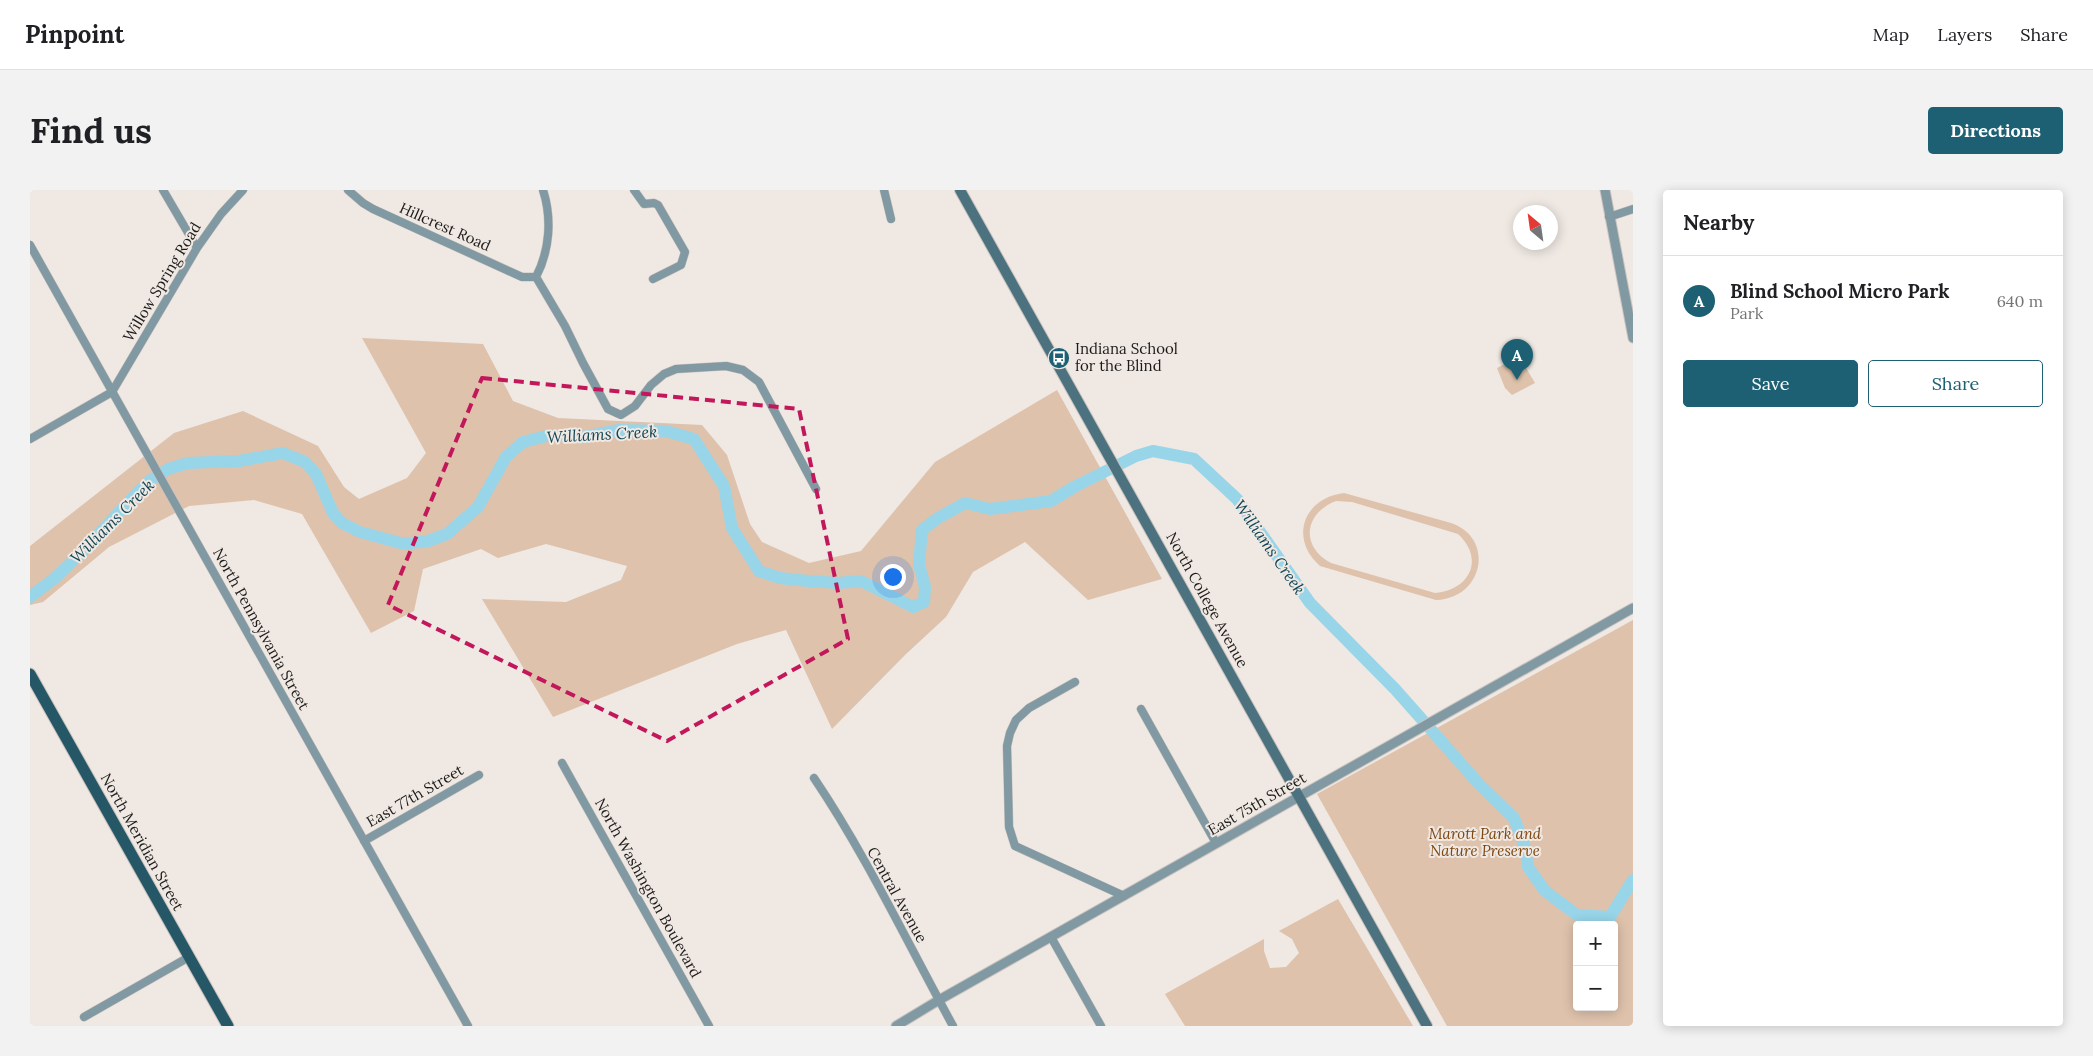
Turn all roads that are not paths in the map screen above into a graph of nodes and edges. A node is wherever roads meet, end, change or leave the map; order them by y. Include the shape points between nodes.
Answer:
1 (163, 190) edge
2 (243, 190) edge
3 (348, 190) edge
4 (543, 190) edge
5 (634, 190) edge
6 (884, 190) edge
7 (960, 190) edge
8 (1605, 190) edge
9 (1633, 209) edge
10 (891, 218) dead end
11 (1610, 218) junction
12 (30, 245) edge
13 (197, 248) junction
14 (536, 277) junction
15 (653, 279) dead end
16 (1633, 334) edge
17 (112, 392) junction
18 (30, 439) edge
19 (816, 489) dead end
20 (1633, 608) edge
21 (30, 674) edge
22 (1075, 682) dead end
23 (1141, 709) dead end
24 (562, 763) dead end
25 (479, 775) dead end
26 (814, 778) dead end
27 (1298, 795) junction
28 (364, 841) junction
29 (1216, 843) junction
30 (1124, 896) junction
31 (1051, 936) junction
32 (189, 957) junction
33 (939, 1000) junction
34 (84, 1018) dead end
35 (228, 1026) edge
36 (468, 1026) edge
37 (709, 1026) edge
38 (896, 1026) edge
39 (953, 1026) edge
40 (1101, 1026) edge
41 (1427, 1026) edge

1 - 13 street
2 - 13 street, Willow Spring Road
3 - 14 street, Hillcrest Road via 373,209 522,277
4 - 14 street via 548,235
5 - 15 street via 644,204 658,205 685,252 681,265
6 - 10 street
7 - 27 main road, North College Avenue
8 - 11 street
9 - 11 street
11 - 16 street
12 - 17 street, North Pennsylvania Street
13 - 17 street, Willow Spring Road
14 - 19 street via 608,409 622,415 635,406 658,379 676,369 726,366 743,370 759,382
17 - 18 street
17 - 28 street, North Pennsylvania Street
20 - 27 street, East 75th Street
21 - 32 main road, North Meridian Street
22 - 30 street via 1029,708 1011,730 1007,746 1009,827 1015,846
23 - 29 street
24 - 37 street, North Washington Boulevard
25 - 28 street, East 77th Street
26 - 33 street, Central Avenue
27 - 29 street, East 75th Street
27 - 41 main road, North College Avenue
28 - 36 street, North Pennsylvania Street
29 - 30 street, East 75th Street
30 - 31 street, East 75th Street
31 - 33 street, East 75th Street
31 - 40 street
32 - 34 street
32 - 35 main road, North Meridian Street
33 - 38 street, East 75th Street
33 - 39 street, Central Avenue

